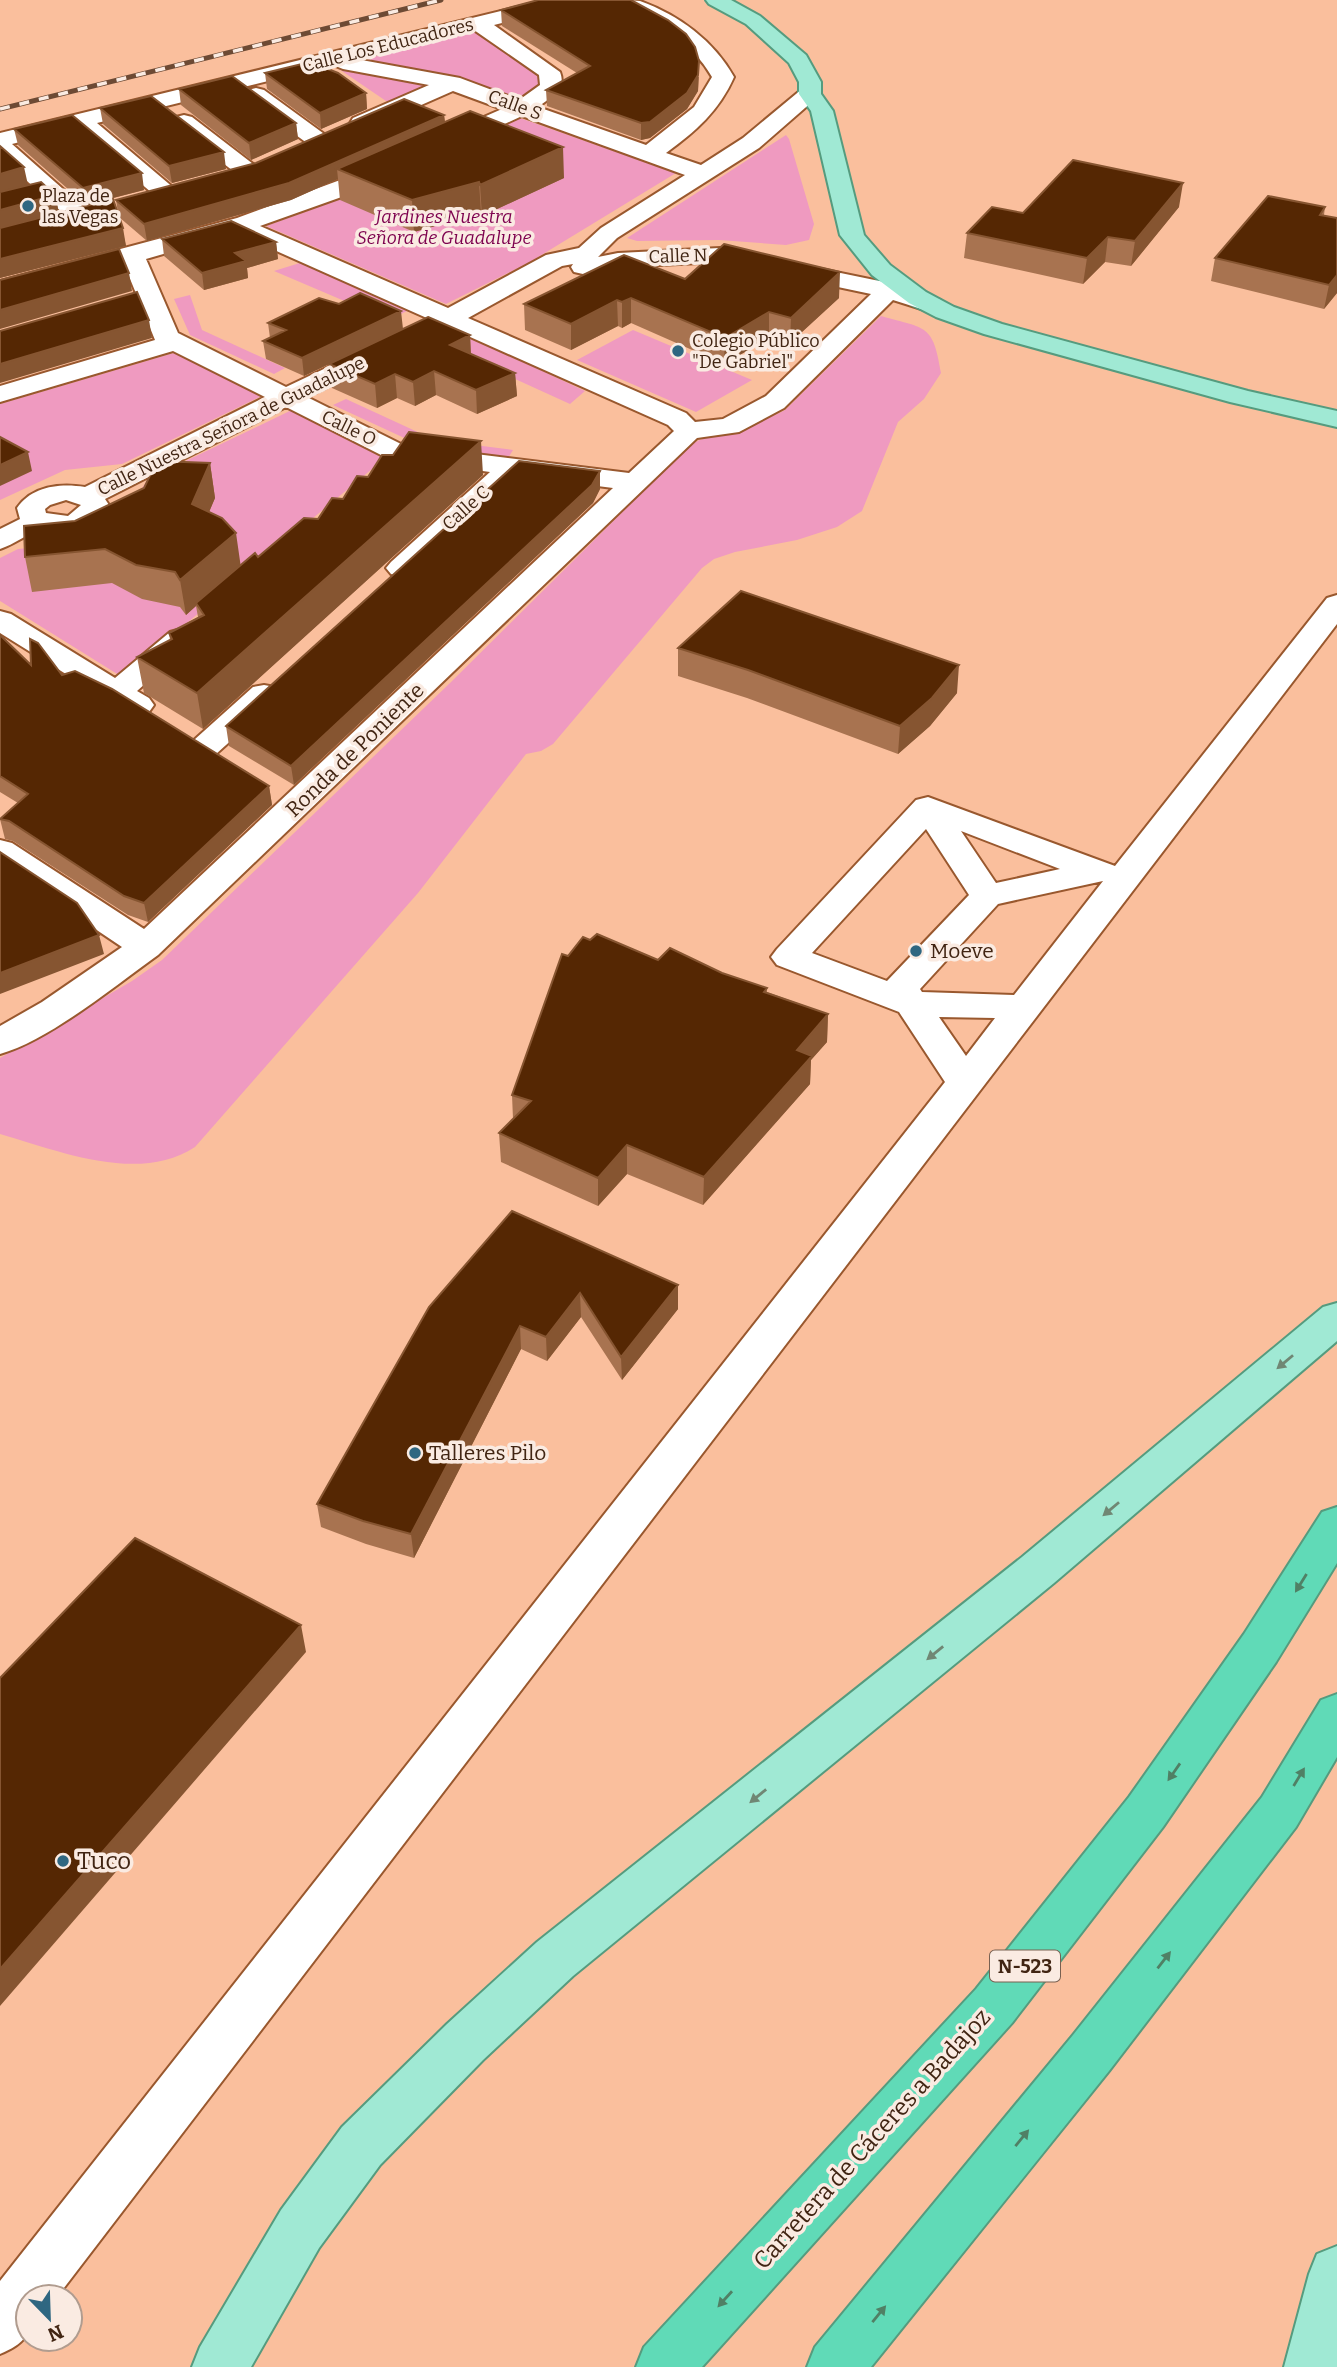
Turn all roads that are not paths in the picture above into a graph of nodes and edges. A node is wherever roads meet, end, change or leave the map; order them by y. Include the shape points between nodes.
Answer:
1 (572, 0) edge
2 (622, 0) edge
3 (716, 0) edge
4 (477, 23) junction
5 (320, 61) junction
6 (238, 82) junction
7 (452, 83) junction
8 (810, 94) junction
9 (158, 101) junction
10 (522, 108) junction
11 (386, 112) junction
12 (80, 121) junction
13 (811, 129) junction
14 (319, 141) junction
15 (0, 142) edge
16 (751, 143) junction
17 (294, 152) edge
18 (649, 154) junction
19 (704, 174) junction
20 (225, 178) edge
21 (50, 189) junction
22 (25, 195) edge
23 (143, 200) edge
24 (106, 210) edge
25 (204, 215) edge
26 (81, 217) junction
27 (54, 224) edge
28 (232, 229) junction
29 (595, 253) junction
30 (132, 255) junction
31 (720, 255) junction
32 (0, 289) edge
33 (886, 293) junction
34 (937, 308) junction
35 (447, 319) junction
36 (175, 342) junction
37 (0, 394) edge
38 (286, 397) junction
39 (1275, 407) junction
40 (1337, 419) edge
41 (689, 431) junction
42 (1337, 431) edge
43 (511, 468) junction
44 (635, 482) junction
45 (0, 540) edge
46 (378, 589) edge
47 (1337, 604) edge
48 (0, 620) edge
49 (200, 621) edge
50 (286, 673) edge
51 (117, 692) junction
52 (928, 807) junction
53 (0, 850) edge
54 (1139, 859) junction
55 (1098, 872) junction
56 (987, 896) junction
57 (146, 947) junction
58 (912, 1004) junction
59 (1024, 1007) junction
60 (0, 1042) edge
61 (965, 1083) junction
62 (1337, 1318) edge
63 (1337, 1525) edge
64 (1337, 1714) edge
65 (1337, 2274) edge
66 (0, 2326) edge
67 (220, 2367) edge
68 (664, 2367) edge
69 (835, 2367) edge
70 (1312, 2367) edge

1 - 4 street, Calle Los Educadores
2 - 18 street via 693,39 715,59 723,77 716,96 697,119
3 - 8 main road via 753,20 791,53 810,82
4 - 5 street, Calle Los Educadores
4 - 10 street via 549,72 550,88
5 - 6 street, Calle Los Educadores
5 - 7 street, Calle S via 366,65
5 - 11 street
6 - 9 street, Calle Los Educadores
6 - 14 street
7 - 10 street, Calle S
7 - 11 street
8 - 13 main road via 822,111
8 - 16 street, Calle Nuestra Señora de Guadalupe
9 - 12 street, Calle Los Educadores
9 - 20 street via 259,167
10 - 18 street, Calle S
10 - 28 street via 300,206
11 - 14 street
12 - 15 street, Calle Los Educadores
12 - 23 street via 179,193
13 - 16 street, Calle Nuestra Señora de Guadalupe
13 - 34 main road via 862,251 887,277
14 - 17 street
15 - 21 street
16 - 19 street, Calle Nuestra Señora de Guadalupe
18 - 19 street, Calle S
19 - 29 street, Calle Nuestra Señora de Guadalupe
21 - 22 street
21 - 26 street
24 - 26 street
25 - 28 street
26 - 27 street
28 - 30 street
28 - 35 street
29 - 31 street, Calle Nuestra Señora de Guadalupe
29 - 31 street, Calle N
29 - 35 street, Calle Nuestra Señora de Guadalupe via 555,260
30 - 32 street
30 - 36 street via 138,301
31 - 33 street, Calle N via 793,268
33 - 34 street via 916,307
33 - 41 street via 775,402 730,426
34 - 39 main road
35 - 38 street, Calle Nuestra Señora de Guadalupe
35 - 41 street via 677,419
36 - 37 street
36 - 38 street, Calle O
38 - 43 street, Calle O via 387,461
38 - 45 street, Calle Nuestra Señora de Guadalupe via 89,496 65,492 40,499 31,508 38,521
39 - 40 main road
39 - 42 main road
41 - 44 street, Ronda de Poniente
43 - 44 street, Calle O
43 - 46 street, Calle C
44 - 57 street, Ronda de Poniente via 287,798
47 - 54 street
48 - 51 street
49 - 51 street
50 - 51 street via 195,741
52 - 55 street
52 - 56 street
52 - 58 street via 789,957
53 - 57 street
54 - 55 street
54 - 59 street
55 - 56 street
56 - 58 street via 901,988
57 - 60 street, Ronda de Poniente
58 - 59 street
58 - 61 street
59 - 61 street
61 - 66 street
62 -> 67 main road via 1038,1570 555,1959 465,2042 361,2146 300,2229
63 -> 68 highway, Carretera de Cáceres a Badajoz / N-523 via 1260,1648 1146,1812 994,2006
69 -> 64 highway via 1091,2053 1279,1812
65 - 70 main road

